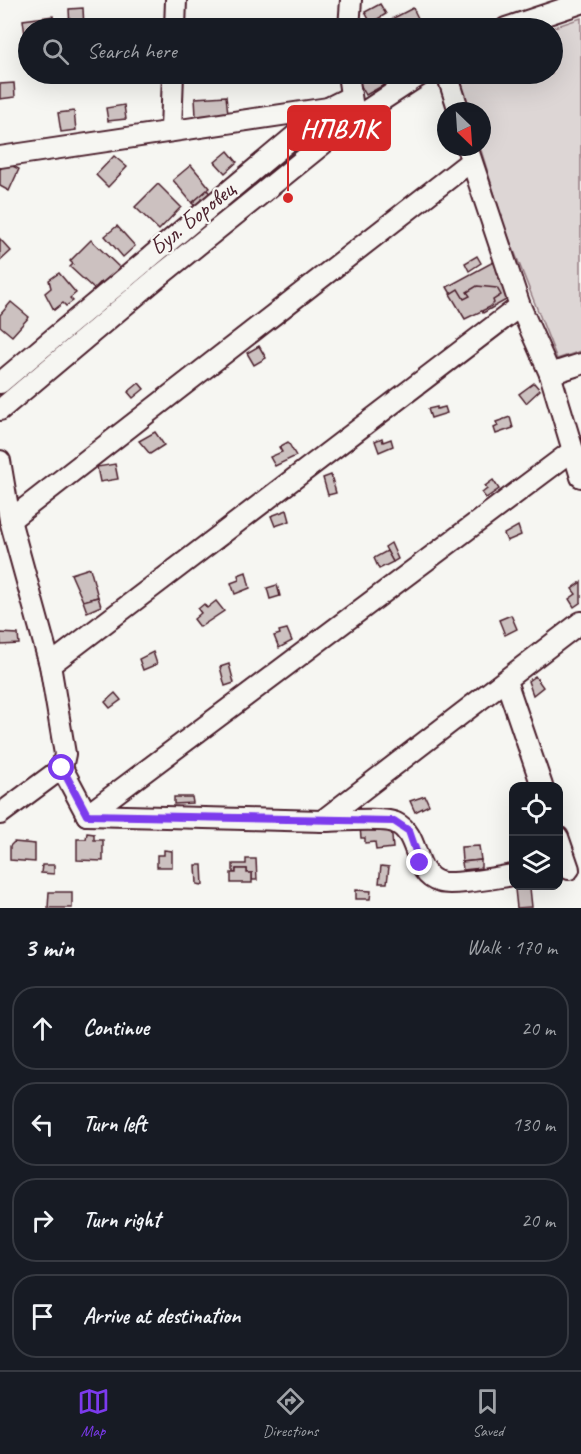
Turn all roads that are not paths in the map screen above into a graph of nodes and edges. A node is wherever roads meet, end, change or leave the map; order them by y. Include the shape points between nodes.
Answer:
1 (176, 0) edge
2 (351, 0) edge
3 (581, 3) edge
4 (175, 18) edge
5 (350, 18) edge
6 (536, 18) edge
7 (173, 84) edge
8 (349, 84) edge
9 (407, 84) edge
10 (450, 84) edge
11 (350, 97) junction
12 (456, 102) edge
13 (328, 108) junction
14 (355, 118) junction
15 (171, 130) junction
16 (466, 156) edge
17 (470, 156) edge
18 (0, 157) edge
19 (520, 306) junction
20 (581, 364) edge
21 (550, 374) junction
22 (0, 383) edge
23 (0, 410) edge
24 (572, 451) junction
25 (0, 461) edge
26 (581, 477) edge
27 (10, 520) junction
28 (581, 622) edge
29 (50, 665) junction
30 (506, 681) junction
31 (62, 768) junction
32 (541, 782) edge
33 (0, 814) edge
34 (87, 815) junction
35 (322, 821) junction
36 (563, 850) edge
37 (570, 869) edge
38 (509, 875) edge

1 - 4 street
2 - 5 street
3 - 6 street
7 - 15 street
8 - 11 street
9 - 14 street, Бул. Боровец
10 - 12 street
11 - 13 street
11 - 14 street
13 - 15 street
13 - 22 street
14 - 23 street, Бул. Боровец
15 - 18 street
16 - 27 street
17 - 19 street
19 - 21 street
19 - 29 street
20 - 21 street
21 - 24 street
24 - 26 street
24 - 34 street
25 - 27 street
27 - 29 street
28 - 30 street
29 - 31 street via 65,754
30 - 32 street
30 - 35 street
31 - 33 street
31 - 34 street
34 - 35 street
35 - 38 street via 394,821 409,831 429,878 442,883
36 - 37 street

